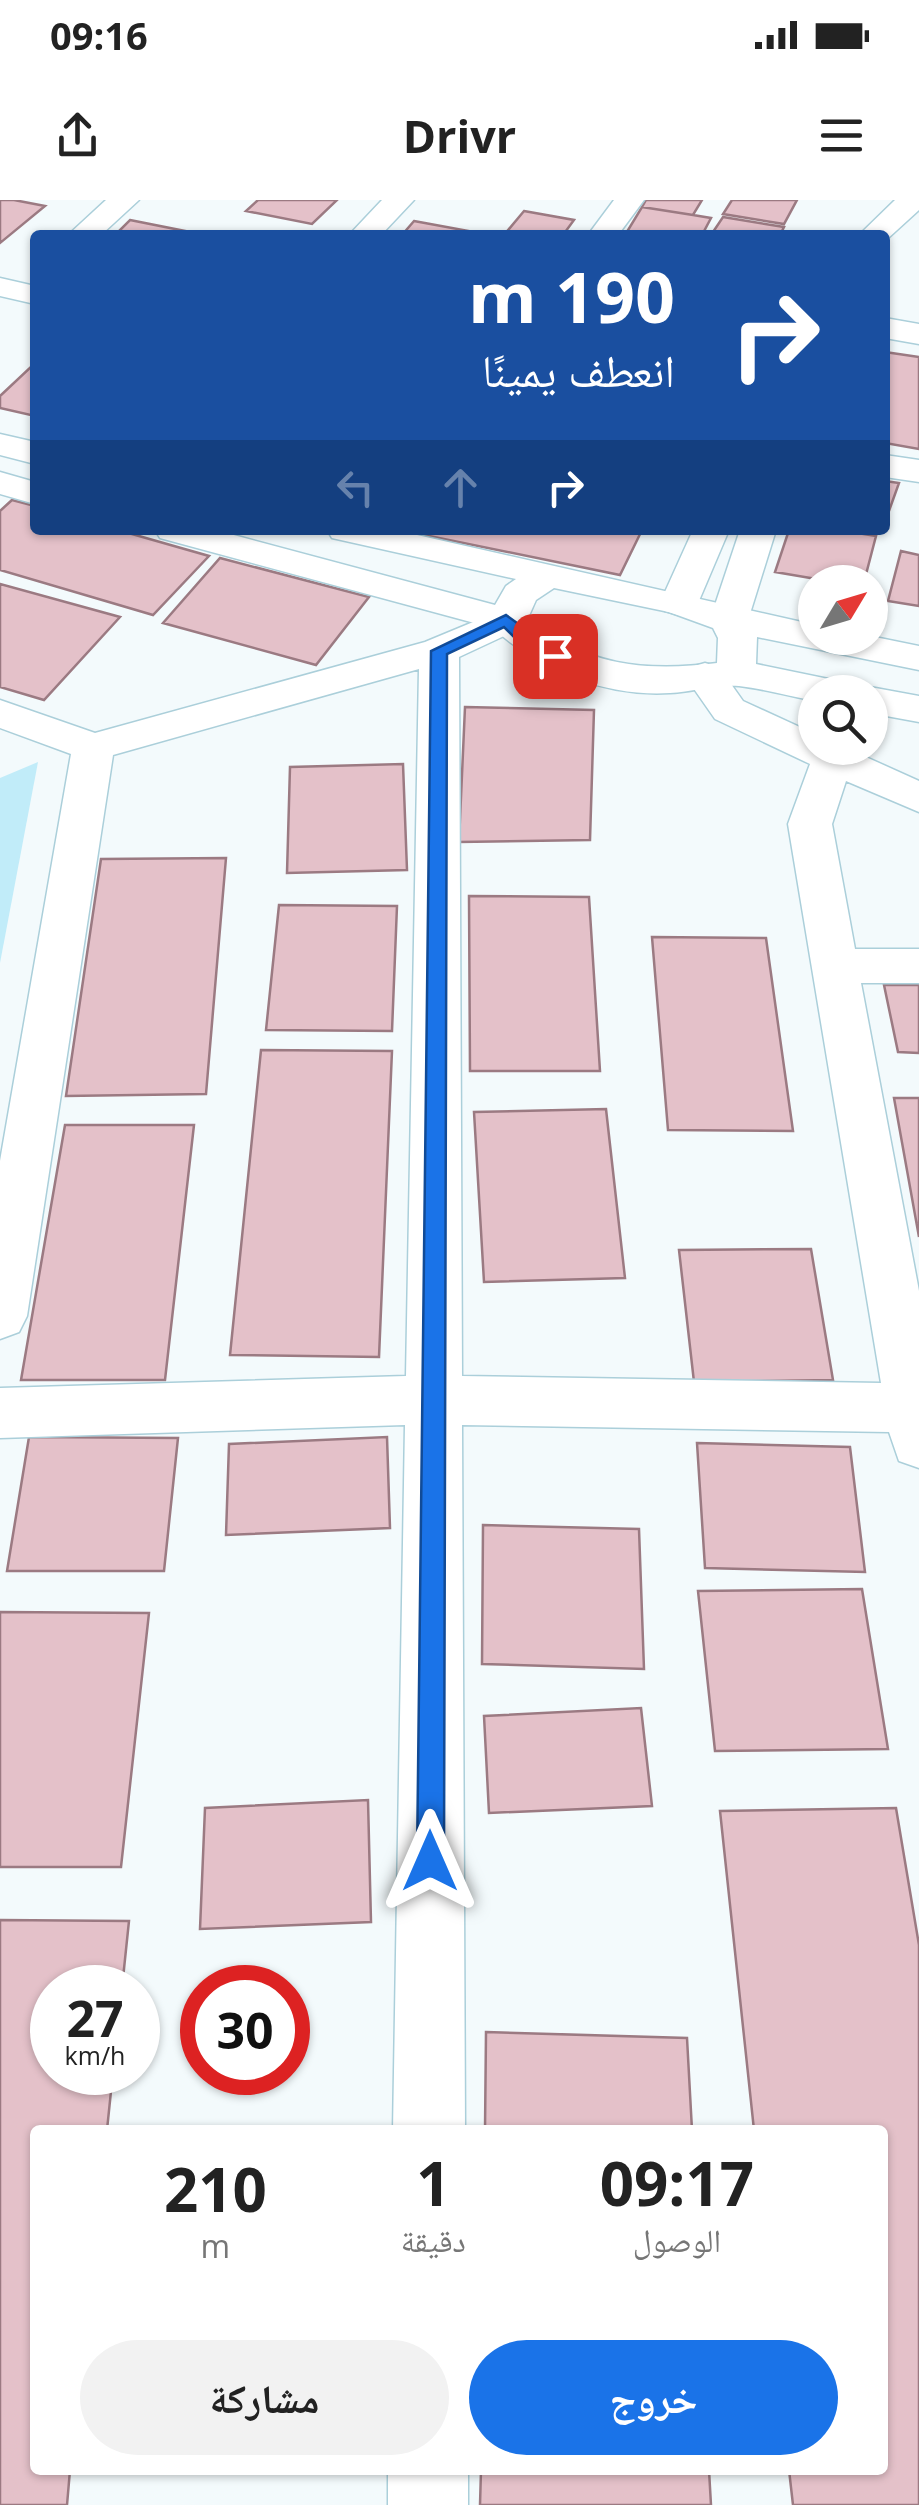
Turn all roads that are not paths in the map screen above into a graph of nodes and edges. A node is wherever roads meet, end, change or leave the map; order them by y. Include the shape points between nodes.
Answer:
1 (124, 200) edge
2 (399, 200) edge
3 (629, 200) edge
4 (877, 200) edge
5 (912, 200) edge
6 (88, 230) edge
7 (369, 230) edge
8 (607, 230) edge
9 (861, 230) edge
10 (863, 230) edge
11 (890, 329) edge
12 (919, 334) edge
13 (0, 444) edge
14 (30, 452) edge
15 (890, 467) edge
16 (919, 471) edge
17 (0, 483) edge
18 (30, 492) edge
19 (192, 535) edge
20 (380, 535) edge
21 (709, 535) edge
22 (756, 535) edge
23 (548, 575) junction
24 (679, 603) junction
25 (506, 620) junction
26 (729, 620) junction
27 (439, 651) junction
28 (919, 658) edge
29 (720, 674) junction
30 (798, 686) edge
31 (888, 703) edge
32 (919, 709) edge
33 (0, 713) edge
34 (44, 726) junction
35 (798, 743) edge
36 (0, 745) edge
37 (93, 747) junction
38 (830, 765) edge
39 (843, 765) edge
40 (919, 798) edge
41 (835, 966) junction
42 (919, 966) edge
43 (0, 1316) edge
44 (432, 1400) junction
45 (0, 1413) edge
46 (916, 1425) edge
47 (429, 2125) edge
48 (428, 2475) edge
49 (428, 2505) edge

1 - 6 street
2 - 7 street
3 - 8 street
4 - 9 street
5 - 10 street
11 - 12 street
13 - 14 street
15 - 16 street
17 - 18 street
19 - 25 street
20 - 23 street
21 - 24 street
22 - 26 street
23 - 24 street
23 - 25 street via 520,594
24 - 26 street
25 - 27 street
25 - 29 street via 555,656 617,676 663,681
26 - 28 street
26 - 29 street via 738,638
27 - 37 street
27 - 44 street
29 - 30 street
29 - 35 street via 729,710
31 - 32 street
33 - 34 street
34 - 36 street
34 - 37 street
37 - 43 street
38 - 41 street via 810,824
39 - 40 street
41 - 42 street
41 - 46 street
44 - 45 street
44 - 46 street
44 - 47 street
48 - 49 street

